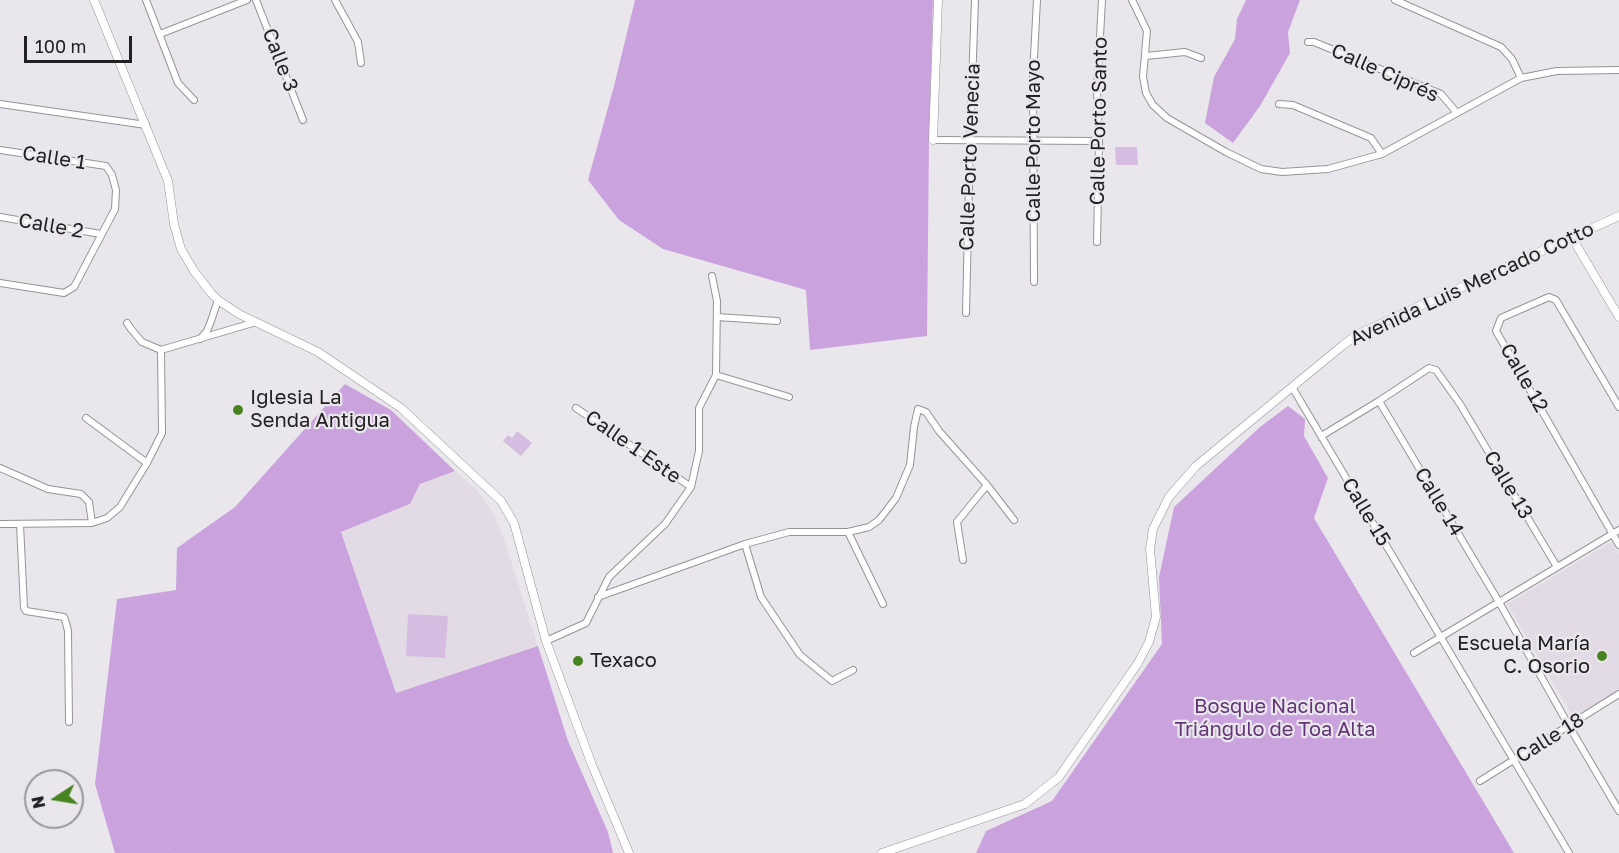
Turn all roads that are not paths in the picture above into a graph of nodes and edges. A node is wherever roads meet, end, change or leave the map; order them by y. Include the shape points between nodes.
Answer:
1 (94, 0) edge
2 (146, 0) edge
3 (247, 0) edge
4 (256, 0) edge
5 (335, 0) edge
6 (938, 0) edge
7 (975, 0) edge
8 (1037, 0) edge
9 (1101, 0) edge
10 (1132, 0) edge
11 (1395, 0) edge
12 (160, 34) junction
13 (1308, 42) dead end
14 (1146, 56) junction
15 (1201, 58) dead end
16 (361, 63) dead end
17 (1619, 70) edge
18 (1521, 78) junction
19 (194, 100) dead end
20 (0, 104) edge
21 (1280, 104) dead end
22 (1457, 113) junction
23 (303, 120) dead end
24 (146, 125) junction
25 (933, 140) joint
26 (970, 140) junction
27 (1034, 140) junction
28 (1099, 141) junction
29 (0, 150) edge
30 (1382, 154) junction
31 (1619, 216) edge
32 (0, 217) edge
33 (101, 234) junction
34 (1571, 237) junction
35 (1096, 242) dead end
36 (712, 276) dead end
37 (1034, 282) dead end
38 (0, 283) edge
39 (218, 300) junction
40 (966, 313) dead end
41 (717, 317) junction
42 (1619, 317) edge
43 (777, 321) dead end
44 (256, 322) junction
45 (127, 323) dead end
46 (200, 339) junction
47 (161, 350) junction
48 (716, 375) junction
49 (1292, 387) junction
50 (789, 397) dead end
51 (1379, 401) junction
52 (1619, 406) edge
53 (576, 408) dead end
54 (86, 418) dead end
55 (1322, 438) junction
56 (147, 463) junction
57 (0, 468) edge
58 (987, 485) junction
59 (691, 488) junction
60 (1014, 519) dead end
61 (92, 523) junction
62 (0, 524) edge
63 (20, 524) junction
64 (848, 532) junction
65 (1616, 532) edge
66 (745, 544) junction
67 (1619, 545) edge
68 (963, 560) dead end
69 (1557, 567) junction
70 (598, 597) junction
71 (1499, 602) junction
72 (883, 604) dead end
73 (1441, 637) junction
74 (546, 641) junction
75 (1414, 652) dead end
76 (853, 670) dead end
77 (1619, 694) edge
78 (69, 722) dead end
79 (1569, 726) junction
80 (1514, 761) junction
81 (1479, 781) dead end
82 (1619, 811) edge
83 (629, 853) edge
84 (882, 853) edge
85 (1569, 853) edge

1 - 24 street
2 - 12 street
3 - 12 street
4 - 23 street, Calle 3
5 - 16 street via 358,42
6 - 25 street
7 - 26 street, Calle Porto Venecia
8 - 27 street, Calle Porto Mayo
9 - 28 street, Calle Porto Santo
10 - 14 street via 1147,31
11 - 18 street via 1501,47
12 - 19 street via 178,82
13 - 22 street, Calle Ciprés via 1441,94
14 - 15 street via 1185,52
14 - 30 street via 1143,77 1153,105 1167,118 1261,169 1328,169
17 - 18 street via 1557,70
18 - 22 street
20 - 24 street
21 - 30 street via 1293,105 1371,138
22 - 30 street
24 - 39 street via 168,181 181,249
25 - 26 street
26 - 27 street
26 - 40 street, Calle Porto Venecia
27 - 28 street
27 - 37 street, Calle Porto Mayo
28 - 35 street, Calle Porto Santo
29 - 33 street, Calle 1 via 106,166 116,190 115,209
31 - 34 street, Avenida Luis Mercado Cotto
32 - 33 street, Calle 2
33 - 38 street via 75,287 64,293
34 - 42 street
34 - 49 street, Avenida Luis Mercado Cotto via 1358,334
36 - 41 street
39 - 44 street
39 - 46 street via 207,331
41 - 43 street
41 - 48 street
44 - 46 street
44 - 74 street via 318,351 401,408 501,501 514,523
45 - 47 street via 142,342
46 - 47 street
47 - 56 street via 162,433
48 - 50 street
48 - 59 street via 699,408 699,452
49 - 55 street, Calle 15
49 - 84 street, Avenida Luis Mercado Cotto via 1196,466 1169,498 1153,529 1150,549 1156,617 1149,642 1059,777 1025,804
51 - 55 street
51 - 69 street, Calle 13 via 1429,368 1437,370
51 - 71 street, Calle 14
52 - 65 street, Calle 12 via 1556,300 1550,297 1501,318 1496,331
53 - 59 street, Calle 1 Este
54 - 56 street
55 - 73 street, Calle 15
56 - 61 street via 120,507 107,518
57 - 61 street via 48,489 81,494 89,502
58 - 60 street
58 - 64 street via 926,412 918,409 910,465 896,498 879,520
58 - 68 street via 957,522
59 - 70 street via 665,524 609,577
61 - 63 street
62 - 63 street
63 - 78 street via 24,608 64,618 68,631
64 - 66 street via 789,532
64 - 72 street
65 - 67 street
65 - 69 street
66 - 70 street
66 - 76 street via 761,597 800,655 832,681
69 - 71 street
70 - 74 street via 585,623
71 - 73 street
71 - 79 street, Calle 14
73 - 75 street
73 - 80 street, Calle 15
74 - 83 street
77 - 79 street, Calle 18
79 - 80 street, Calle 18
79 - 82 street, Calle 14
80 - 81 street, Calle 18
80 - 85 street, Calle 15

